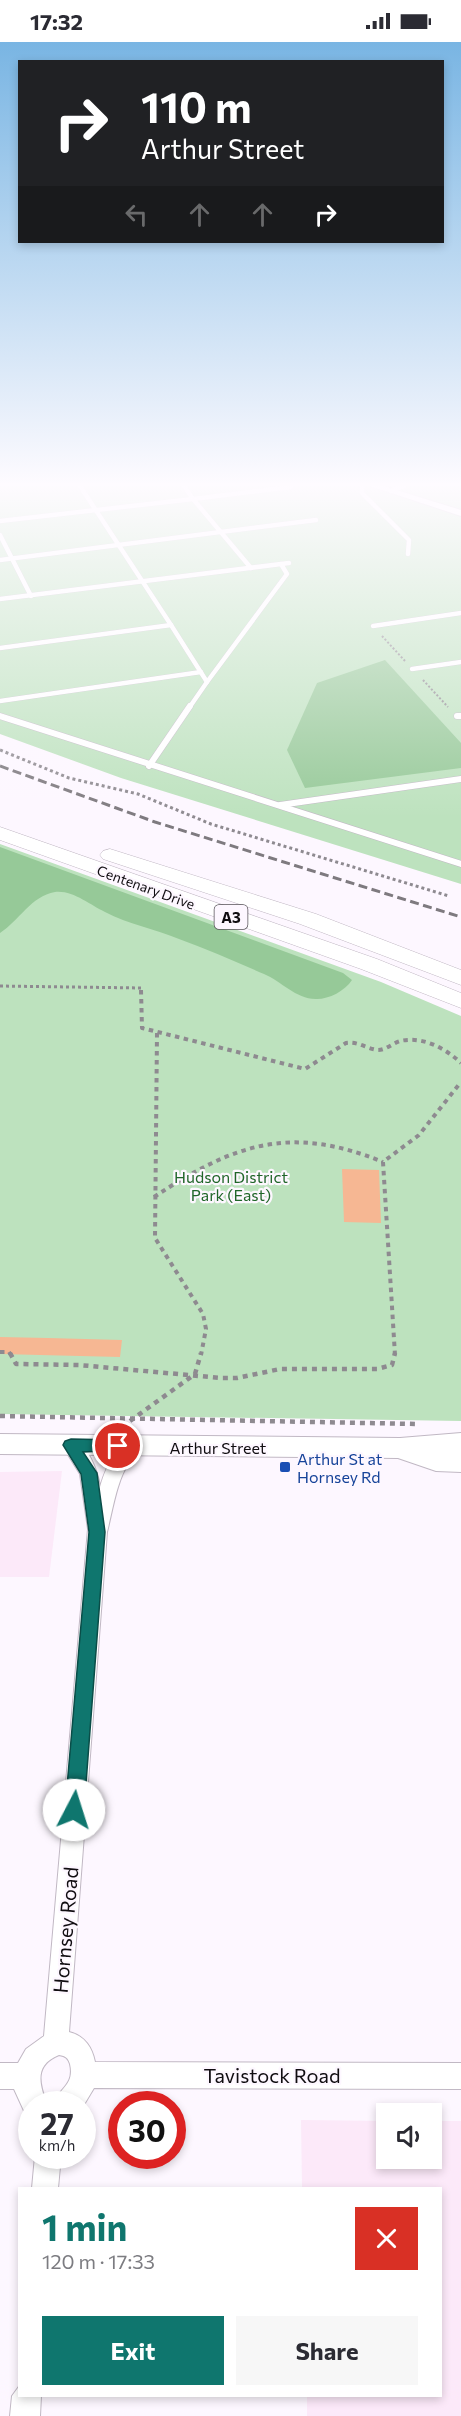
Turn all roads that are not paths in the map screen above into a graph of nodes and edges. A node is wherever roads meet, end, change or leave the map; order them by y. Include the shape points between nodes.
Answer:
1 (23, 597) edge
2 (152, 597) edge
3 (269, 597) edge
4 (0, 599) edge
5 (461, 613) edge
6 (171, 625) junction
7 (373, 626) dead end
8 (0, 648) edge
9 (461, 662) edge
10 (412, 669) dead end
11 (201, 672) junction
12 (207, 682) junction
13 (0, 701) edge
14 (0, 716) edge
15 (150, 766) junction
16 (461, 779) edge
17 (279, 805) junction
18 (0, 813) edge
19 (0, 833) edge
20 (461, 864) edge
21 (461, 978) edge
22 (461, 1001) edge
23 (461, 1443) edge
24 (0, 1444) edge
25 (71, 1445) junction
26 (141, 1446) junction
27 (400, 1448) junction
28 (461, 1461) edge
29 (97, 1532) junction
30 (56, 2042) junction
31 (84, 2075) junction
32 (11, 2076) edge
33 (461, 2076) edge
34 (22, 2091) edge
35 (78, 2091) edge
36 (47, 2169) edge
37 (45, 2187) edge
38 (27, 2397) edge
39 (25, 2416) edge

1 - 4 lane
2 - 6 lane
3 - 12 lane
5 - 7 lane
6 - 8 lane
6 - 11 lane
9 - 10 lane
11 - 12 lane
11 - 13 lane
12 - 15 lane
14 - 15 lane
15 - 17 lane
16 - 17 lane
17 - 20 lane
18 - 21 highway, Centenary Drive / A3 via 105,854 308,919
19 - 22 highway, Centenary Drive / A3 via 369,964
23 - 27 main road, Arthur Street
24 - 25 main road, Arthur Street
25 - 26 main road, Arthur Street
25 - 29 street, Hornsey Road via 89,1473
26 - 27 main road, Arthur Street
26 - 29 street, Hornsey Road via 123,1456 114,1473
27 - 28 main road, Arthur Street via 436,1460
29 - 30 street, Hornsey Road
30 - 31 street via 76,2051
30 - 32 street via 46,2043
31 - 33 street, Tavistock Road
31 - 35 street
32 - 34 street
36 - 37 street
38 - 39 street

